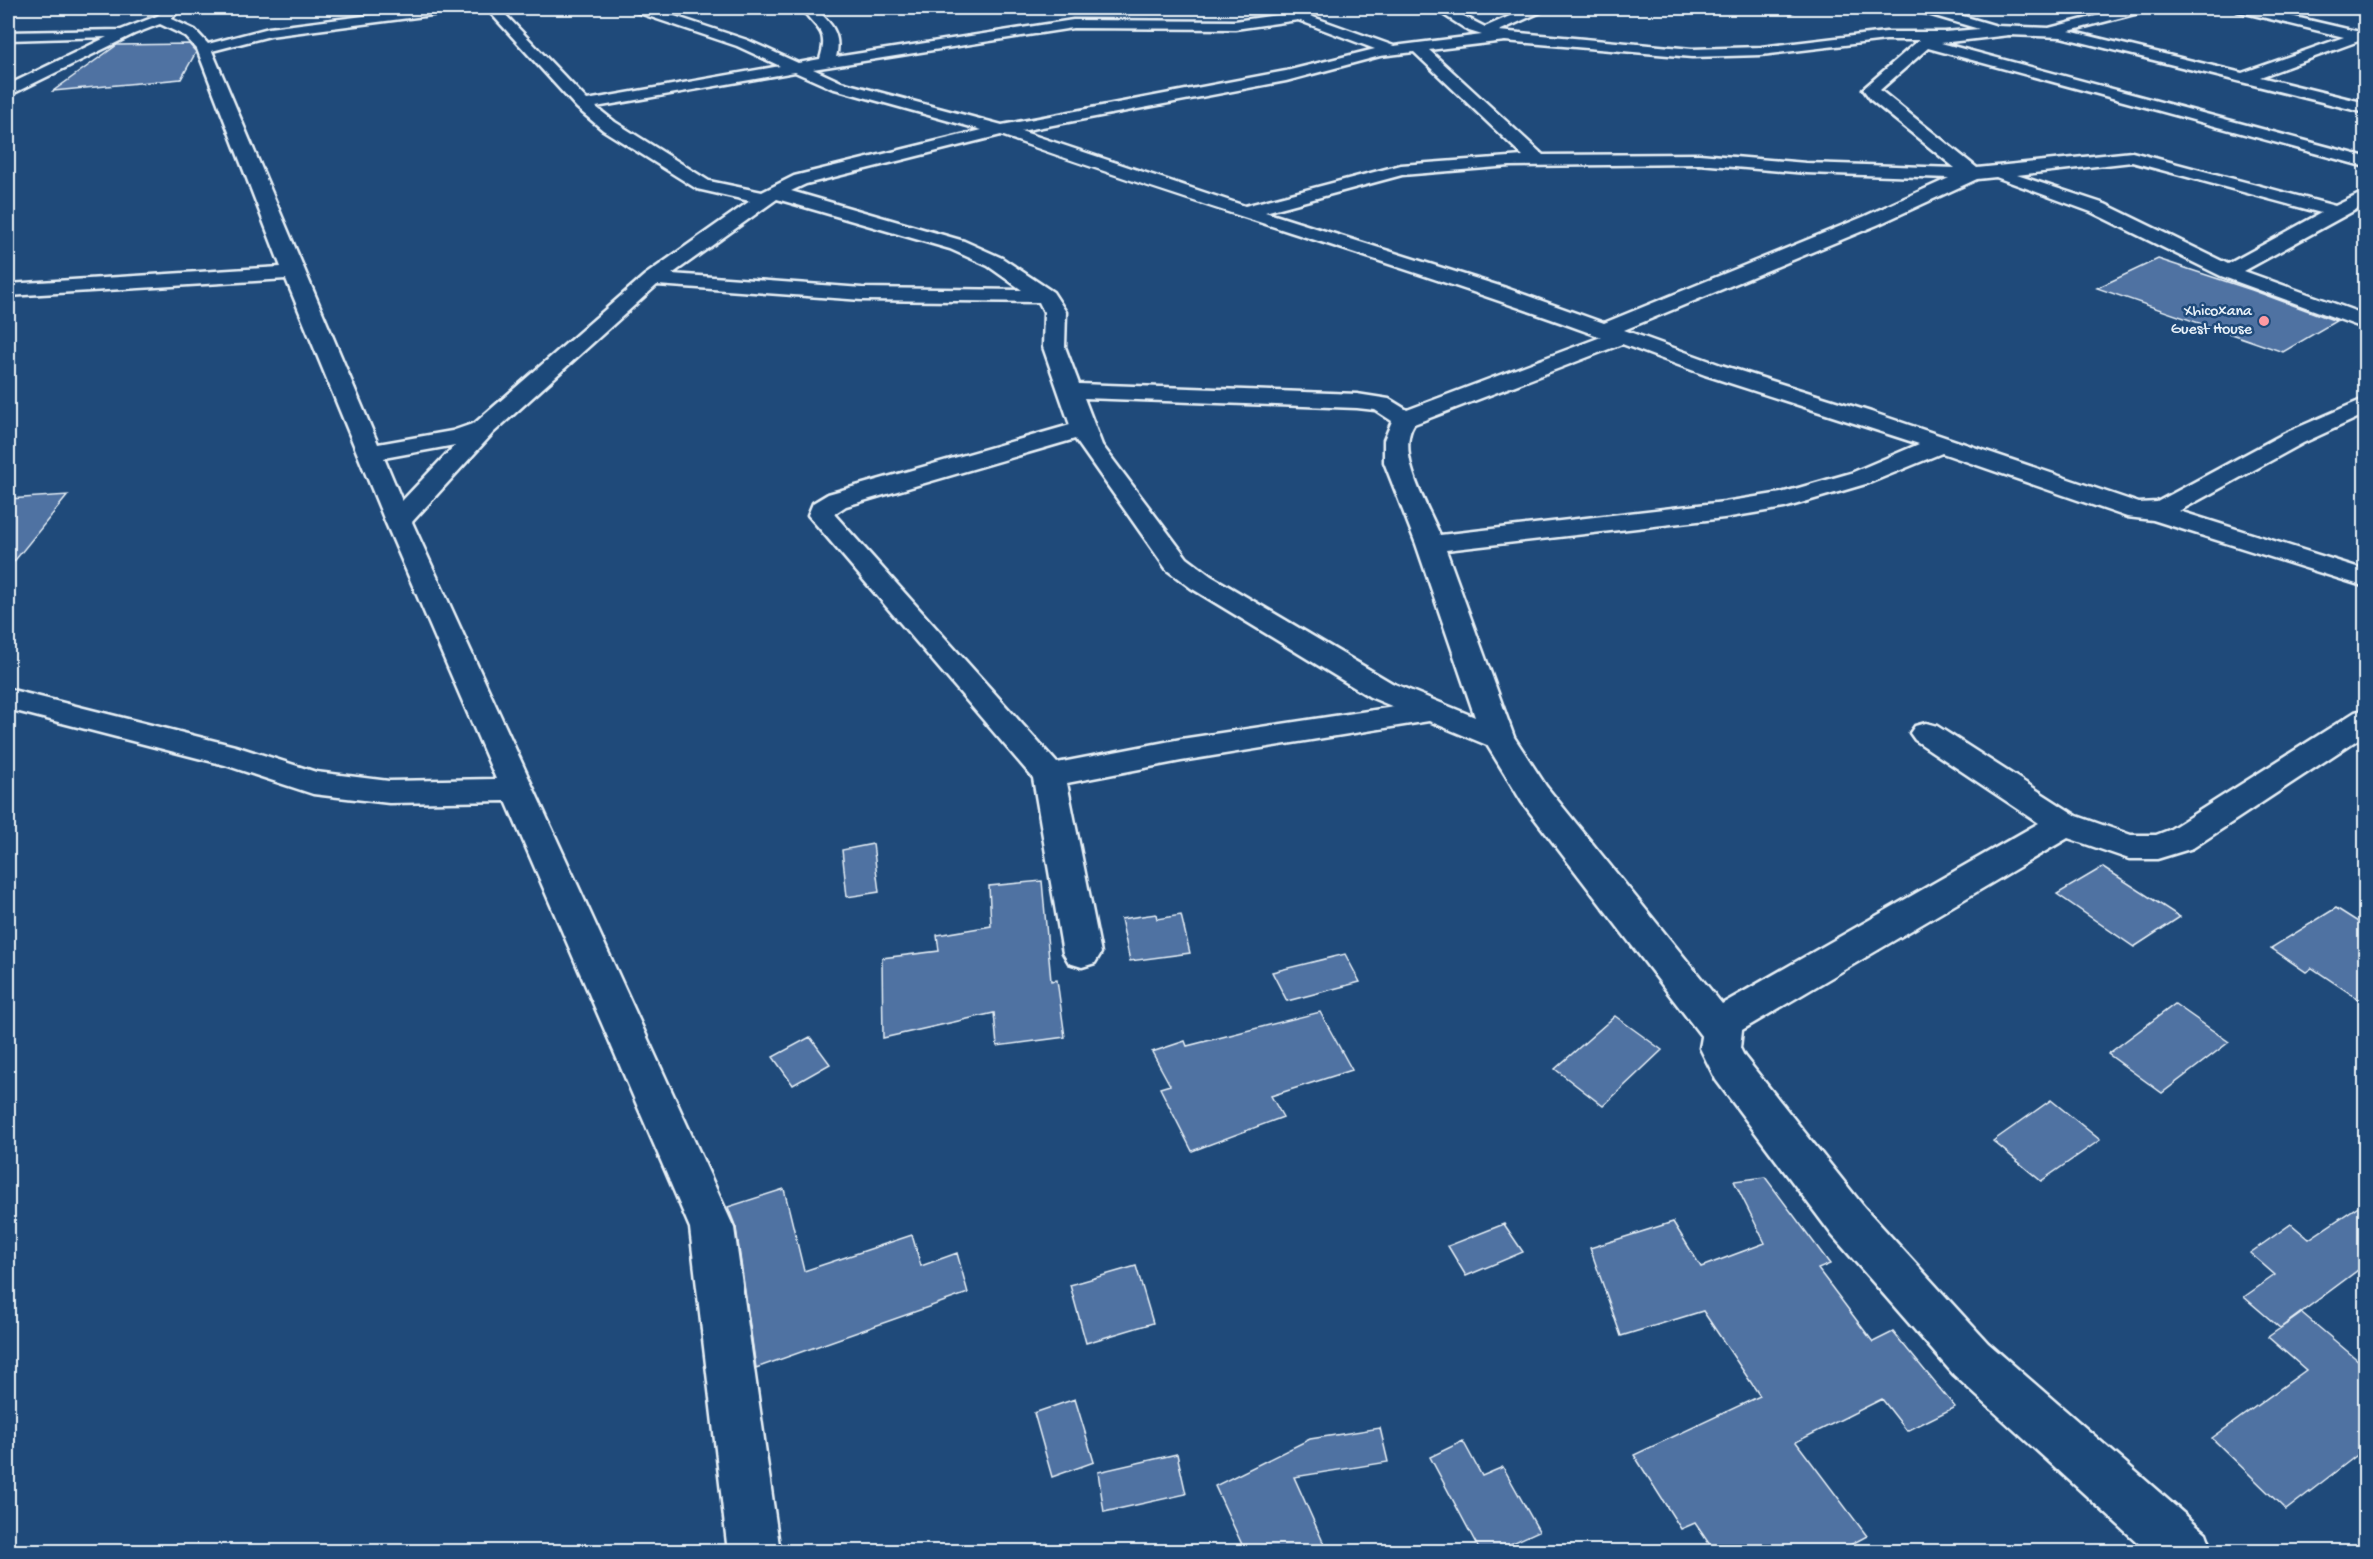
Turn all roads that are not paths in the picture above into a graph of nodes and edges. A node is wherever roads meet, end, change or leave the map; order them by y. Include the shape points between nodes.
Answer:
1 (455, 8) edge
2 (492, 8) edge
3 (639, 8) edge
4 (808, 8) edge
5 (1182, 8) edge
6 (1439, 8) edge
7 (1538, 8) edge
8 (1923, 8) edge
9 (2141, 8) edge
10 (2242, 8) edge
11 (168, 13) edge
12 (1195, 25) junction
13 (2366, 27) edge
14 (129, 31) junction
15 (2050, 31) junction
16 (1485, 32) junction
17 (2004, 32) junction
18 (2348, 34) junction
19 (1953, 35) junction
20 (8, 36) edge
21 (1505, 37) junction
22 (1925, 43) junction
23 (1416, 46) junction
24 (2328, 48) junction
25 (204, 49) junction
26 (1391, 50) junction
27 (2356, 54) dead end
28 (827, 62) junction
29 (792, 68) junction
30 (2243, 78) junction
31 (25, 81) junction
32 (8, 82) edge
33 (8, 91) edge
34 (583, 105) junction
35 (2366, 108) edge
36 (1002, 130) junction
37 (1538, 159) junction
38 (2366, 162) edge
39 (1993, 171) junction
40 (1973, 174) junction
41 (769, 195) junction
42 (2366, 196) edge
43 (1243, 212) junction
44 (2337, 212) junction
45 (293, 272) junction
46 (2228, 272) junction
47 (652, 279) junction
48 (8, 290) edge
49 (1046, 296) junction
50 (2366, 323) edge
51 (1614, 333) junction
52 (1070, 391) junction
53 (2366, 405) edge
54 (1405, 419) junction
55 (484, 428) junction
56 (1084, 429) junction
57 (1939, 445) junction
58 (369, 453) junction
59 (2155, 512) junction
60 (398, 521) junction
61 (1430, 544) junction
62 (2366, 579) edge
63 (8, 699) edge
64 (1432, 711) junction
65 (2366, 719) edge
66 (1926, 733) dead end
67 (1498, 738) junction
68 (1049, 776) junction
69 (519, 790) junction
70 (2065, 824) junction
71 (1082, 953) dead end
72 (1721, 1032) junction
73 (754, 1551) edge
74 (2186, 1551) edge

1 - 25 street via 269,32
2 - 34 street
3 - 29 street via 742,43
4 - 28 street via 830,30 832,46
5 - 12 street
6 - 16 street
7 - 16 street
8 - 17 street
9 - 15 street
10 - 18 street
11 - 14 street
11 - 25 street via 168,24 187,30
12 - 26 street via 1304,17
12 - 28 street via 1073,24
13 - 18 street
14 - 20 street
14 - 31 street
15 - 17 street
15 - 30 street
16 - 21 street
17 - 19 street
18 - 24 street via 2359,36
19 - 21 street via 1886,36 1725,54 1632,50
19 - 22 street
21 - 23 street
22 - 38 street
22 - 40 street via 1871,89
23 - 26 street
23 - 37 street
24 - 27 street
24 - 30 street
25 - 45 street
26 - 36 street via 1286,76
28 - 29 street
29 - 34 street
29 - 36 street via 836,85
30 - 35 street
31 - 32 street
31 - 33 street
34 - 41 street via 703,185
36 - 41 street via 800,180
36 - 43 street
37 - 40 street via 1700,159 1806,168
37 - 43 street via 1401,170
39 - 40 street
39 - 44 street via 2140,158
39 - 46 street via 2098,208
40 - 51 street
41 - 47 street
41 - 49 street via 957,245 994,262
42 - 44 street
43 - 51 street via 1499,292
44 - 46 street
45 - 48 street
45 - 58 street
46 - 50 street
47 - 49 street via 862,294
47 - 55 street
49 - 52 street via 1055,312 1054,347
51 - 54 street
51 - 57 street
52 - 54 street via 1357,400 1381,404
52 - 56 street
53 - 59 street via 2294,438
54 - 61 street via 1396,440 1396,462
55 - 58 street
55 - 60 street
56 - 64 street via 1090,446 1177,564 1381,690
56 - 68 street via 837,500 822,508 821,515
57 - 59 street via 2136,511
57 - 61 street via 1860,478 1784,500
58 - 60 street
59 - 62 street
60 - 69 street
61 - 67 street
63 - 69 street via 235,757 313,783 389,792
64 - 67 street
64 - 68 street via 1181,750
65 - 70 street via 2181,839 2157,847 2129,847
66 - 70 street
67 - 72 street via 1534,794
68 - 71 street
69 - 73 street via 712,1228
70 - 72 street via 1724,1022
72 - 74 street via 1720,1048 1730,1068 1765,1117 1848,1221 1971,1359

